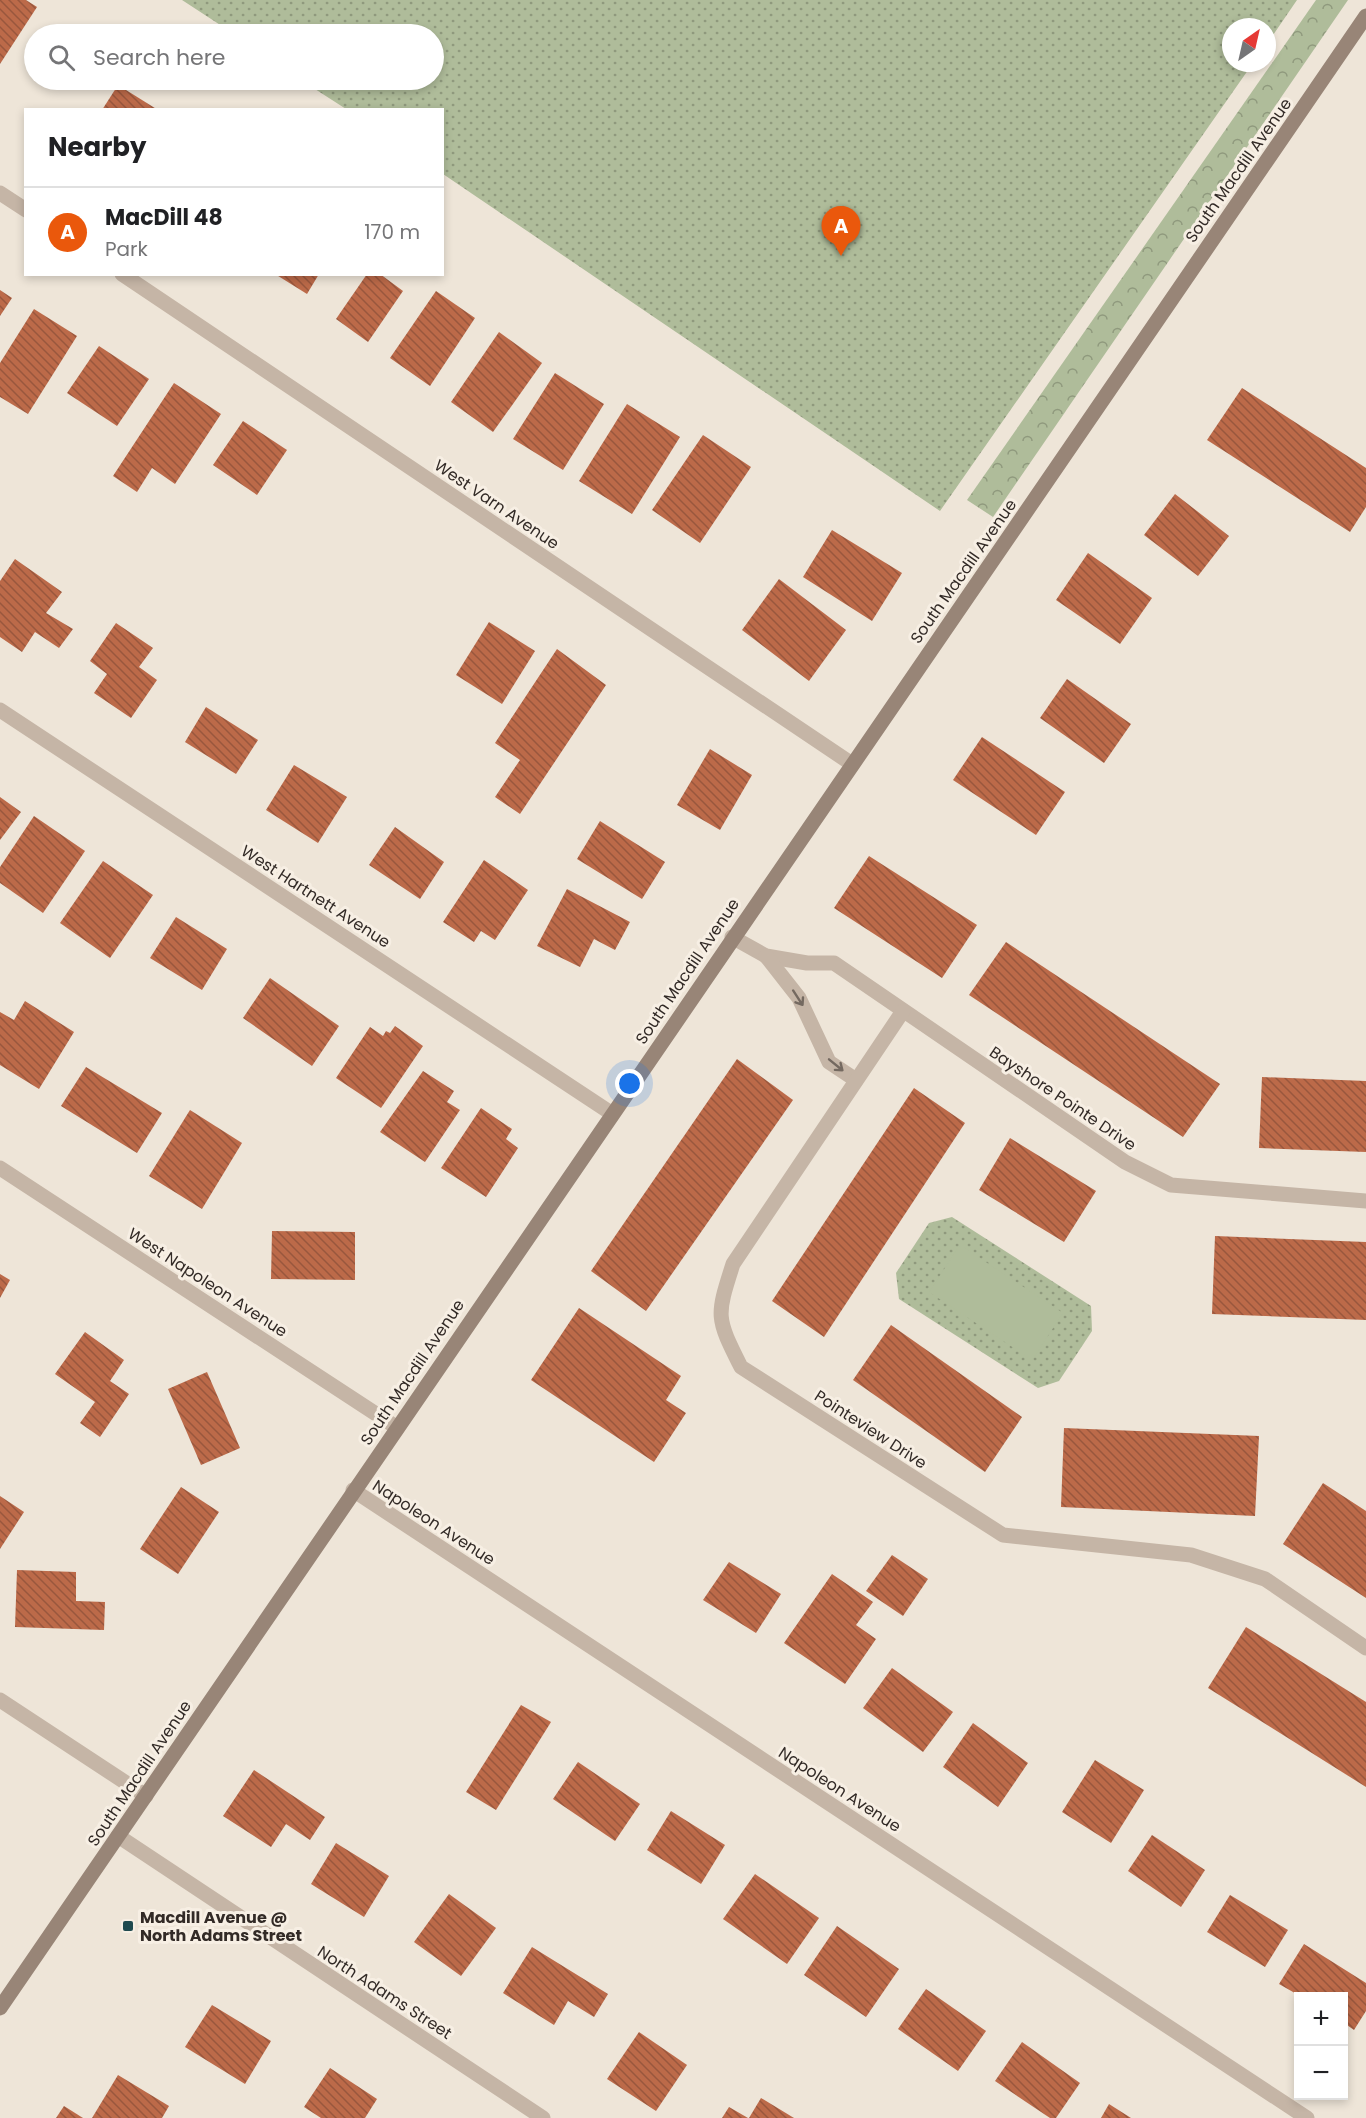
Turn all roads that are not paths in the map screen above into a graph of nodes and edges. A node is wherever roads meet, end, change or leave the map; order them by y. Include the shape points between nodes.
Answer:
1 (1366, 16) edge
2 (0, 193) edge
3 (24, 209) edge
4 (125, 276) edge
5 (0, 710) edge
6 (852, 764) junction
7 (732, 937) junction
8 (766, 956) junction
9 (903, 1011) junction
10 (856, 1080) junction
11 (611, 1113) junction
12 (0, 1168) edge
13 (1366, 1201) edge
14 (396, 1427) junction
15 (353, 1490) junction
16 (1366, 1648) edge
17 (0, 1700) edge
18 (146, 1796) junction
19 (118, 1836) junction
20 (0, 2008) edge
21 (543, 2118) edge
22 (1307, 2118) edge

1 - 6 street, South Macdill Avenue
2 - 3 street
4 - 6 street, West Varn Avenue
5 - 11 street, West Hartnett Avenue
6 - 7 street, South Macdill Avenue
7 - 8 street, Bayshore Pointe Drive
7 - 11 street, South Macdill Avenue
8 - 9 street, Bayshore Pointe Drive via 834,963
8 -> 10 street, Bayshore Pointe Drive via 800,998 829,1062
9 - 10 street, Pointeview Drive
9 - 13 street, Bayshore Pointe Drive via 1125,1162 1171,1185
10 - 16 street, Pointeview Drive via 733,1264 719,1307 722,1329 741,1367 1003,1535 1191,1555 1265,1579
11 - 14 street, South Macdill Avenue
12 - 14 street, West Napoleon Avenue
14 - 15 street, South Macdill Avenue
15 - 18 street, South Macdill Avenue
15 - 22 street, Napoleon Avenue
17 - 18 street
18 - 19 street, South Macdill Avenue
19 - 20 street, South Macdill Avenue
19 - 21 street, North Adams Street

